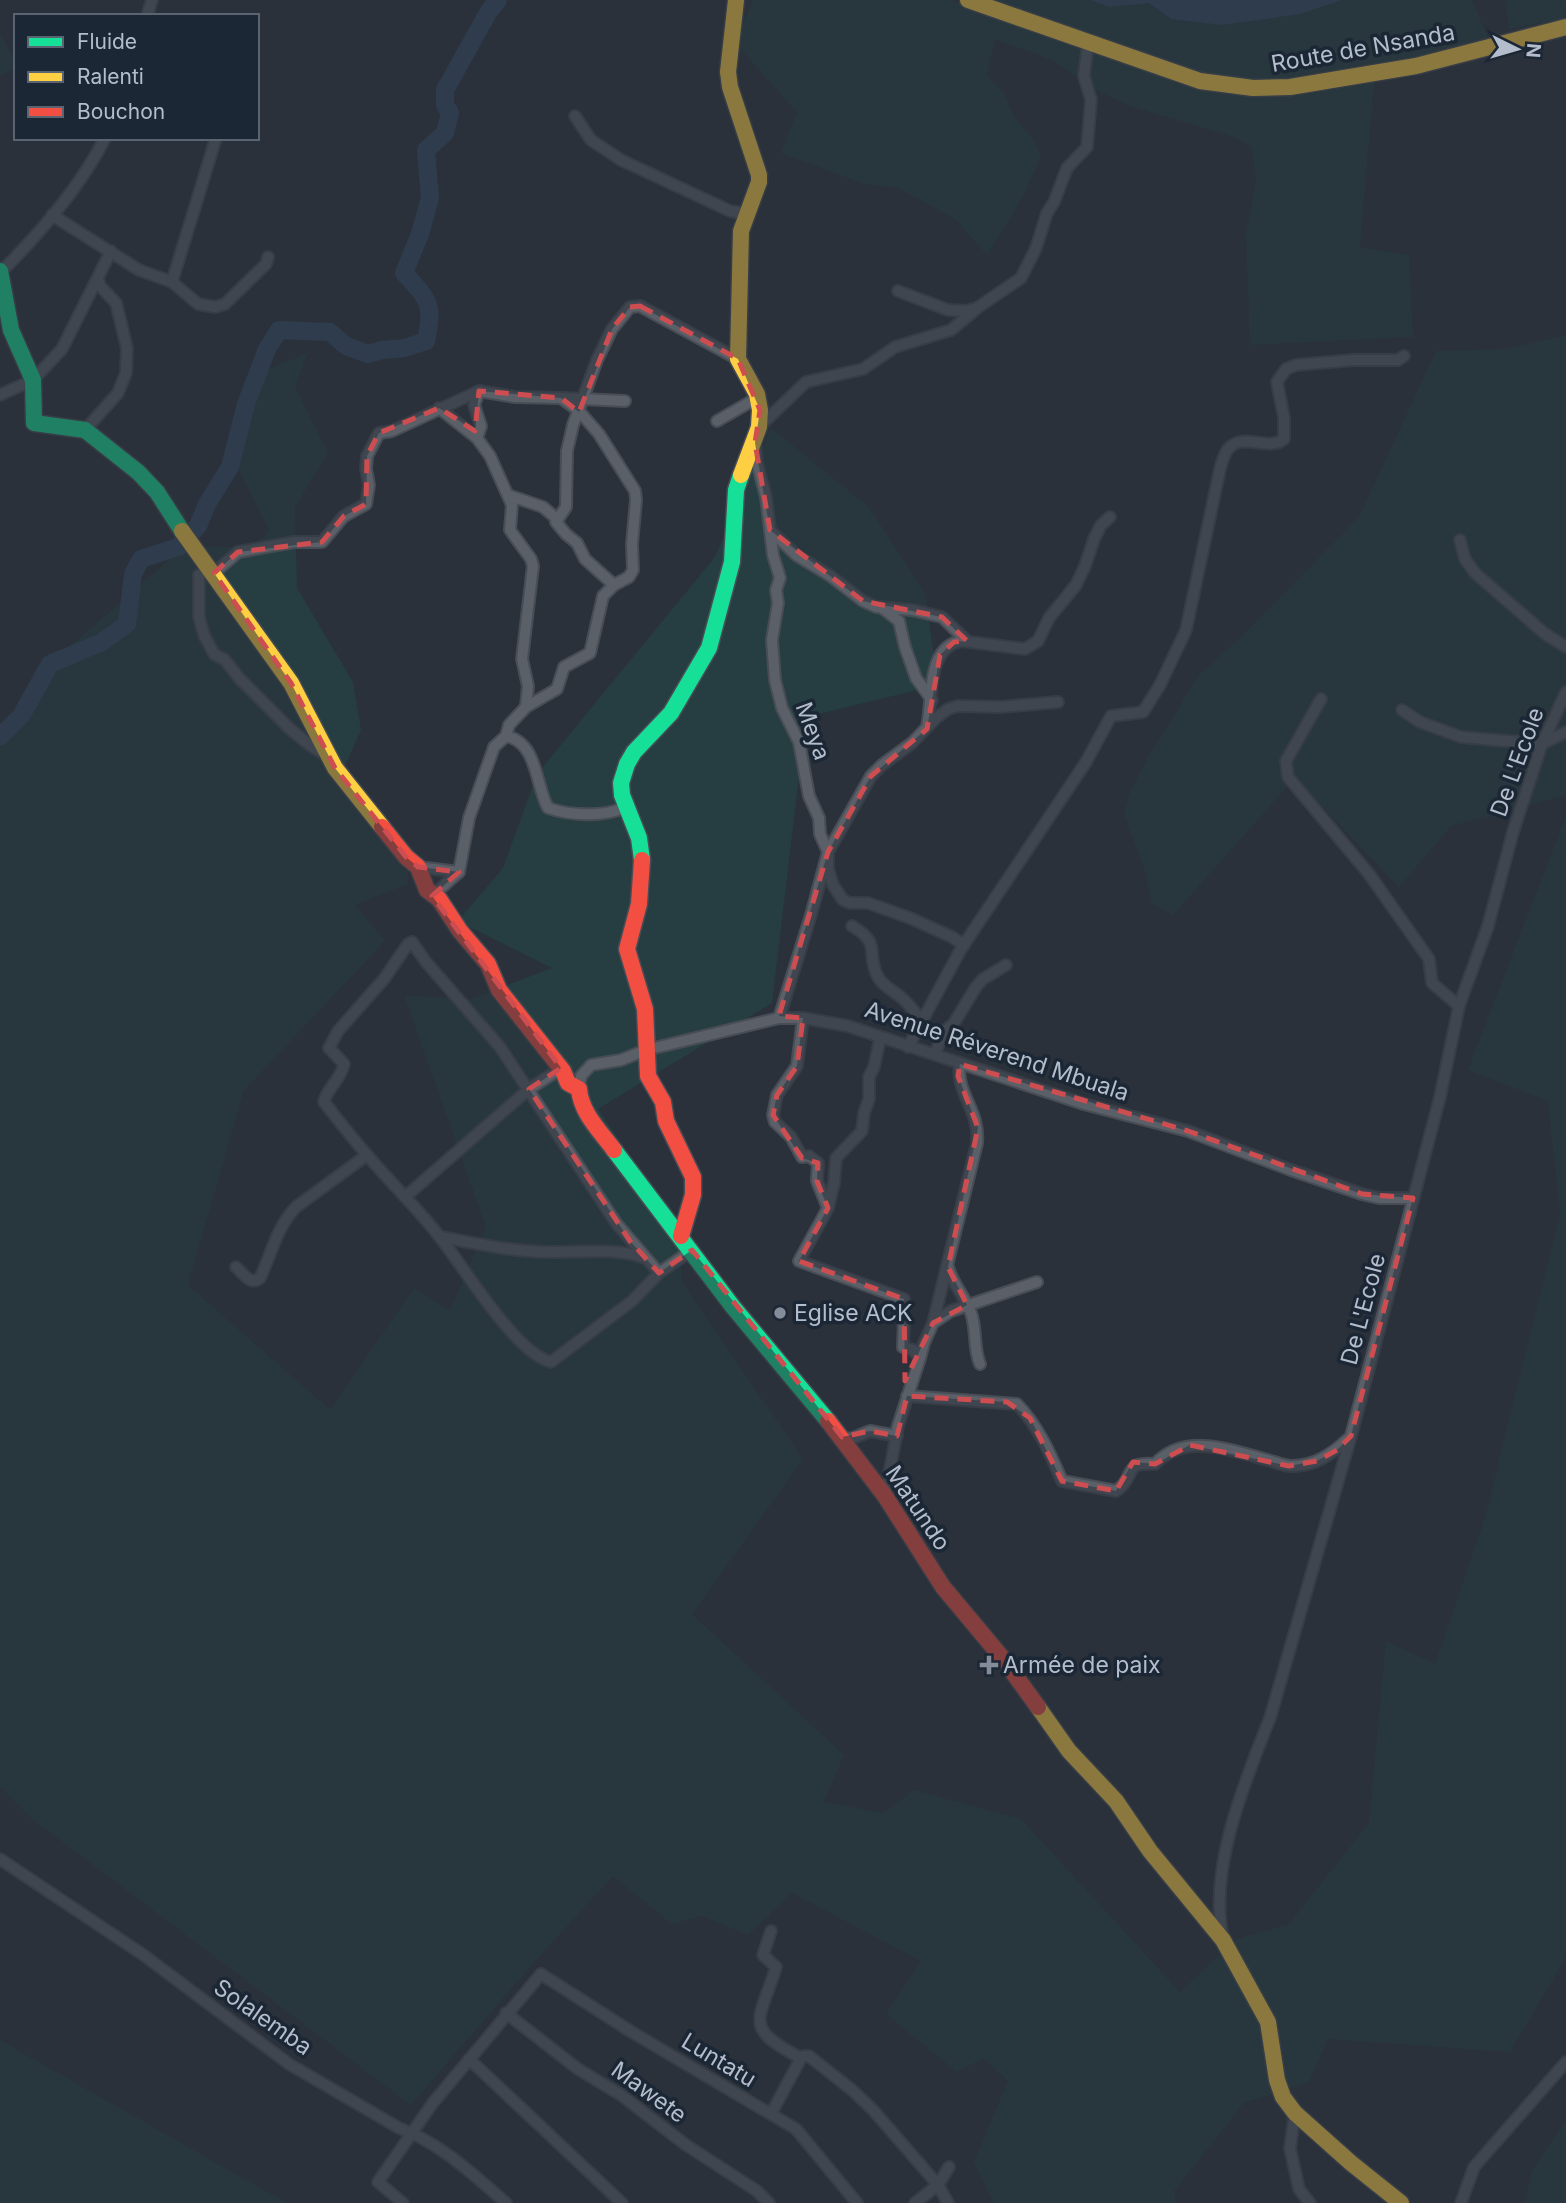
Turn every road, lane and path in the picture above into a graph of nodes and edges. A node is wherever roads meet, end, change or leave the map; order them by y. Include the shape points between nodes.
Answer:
1 (736, 0) edge
2 (968, 0) edge
3 (1566, 27) edge
4 (1088, 43) junction
5 (575, 116) dead end
6 (104, 140) edge
7 (215, 140) edge
8 (748, 214) junction
9 (52, 215) junction
10 (111, 251) junction
11 (268, 257) dead end
12 (0, 271) edge
13 (98, 279) junction
14 (172, 282) junction
15 (898, 291) dead end
16 (977, 308) junction
17 (1404, 356) dead end
18 (738, 359) junction
19 (33, 380) junction
20 (479, 391) junction
21 (0, 395) edge
22 (561, 398) junction
23 (757, 398) junction
24 (584, 399) junction
25 (625, 401) dead end
26 (439, 408) junction
27 (579, 411) junction
28 (717, 421) dead end
29 (85, 430) junction
30 (757, 435) junction
31 (477, 438) junction
32 (508, 495) junction
33 (1110, 517) dead end
34 (557, 519) junction
35 (770, 530) junction
36 (1460, 540) dead end
37 (213, 571) junction
38 (614, 585) junction
39 (881, 607) junction
40 (967, 641) junction
41 (1566, 647) edge
42 (1566, 692) edge
43 (1321, 699) dead end
44 (932, 700) junction
45 (1058, 702) dead end
46 (526, 707) junction
47 (1402, 710) dead end
48 (927, 729) junction
49 (1566, 732) edge
50 (506, 736) junction
51 (1542, 744) junction
52 (330, 758) junction
53 (626, 807) junction
54 (828, 852) junction
55 (418, 867) junction
56 (459, 872) junction
57 (432, 896) junction
58 (852, 926) dead end
59 (964, 945) junction
60 (1006, 965) dead end
61 (1459, 1006) junction
62 (779, 1018) junction
63 (803, 1018) junction
64 (921, 1021) junction
65 (880, 1039) junction
66 (908, 1047) junction
67 (646, 1050) junction
68 (935, 1055) junction
69 (960, 1064) junction
70 (585, 1069) junction
71 (562, 1070) junction
72 (579, 1089) junction
73 (529, 1090) junction
74 (367, 1156) junction
75 (405, 1197) junction
76 (1413, 1198) junction
77 (828, 1208) junction
78 (681, 1236) junction
79 (440, 1237) junction
80 (692, 1250) junction
81 (645, 1258) junction
82 (948, 1266) junction
83 (236, 1267) dead end
84 (659, 1273) junction
85 (1037, 1282) dead end
86 (967, 1306) junction
87 (933, 1324) junction
88 (920, 1358) junction
89 (980, 1364) dead end
90 (907, 1396) junction
91 (897, 1436) junction
92 (1351, 1436) junction
93 (842, 1437) junction
94 (885, 1496) junction
95 (0, 1859) edge
96 (771, 1931) dead end
97 (1223, 1940) junction
98 (506, 2012) junction
99 (801, 2058) junction
100 (468, 2059) junction
101 (1566, 2062) edge
102 (1295, 2113) junction
103 (771, 2114) junction
104 (411, 2132) junction
105 (949, 2167) dead end
106 (938, 2185) junction
107 (403, 2203) edge
108 (506, 2203) edge
109 (622, 2203) edge
110 (769, 2203) edge
111 (857, 2203) edge
112 (915, 2203) edge
113 (948, 2203) edge
114 (1310, 2203) edge
115 (1401, 2203) edge
116 (1461, 2203) edge

1 - 8 street via 728,72 759,175
2 - 4 street, Route de Nsanda
3 - 4 street, Route de Nsanda via 1416,66 1290,87 1200,82
4 - 16 street via 1084,76 1091,100 1087,147 1067,168 1021,278
5 - 8 street via 591,140 621,160 730,211
6 - 9 street
7 - 14 street
8 - 18 street via 741,231
9 - 10 street
9 - 12 street
10 - 13 street
10 - 14 street via 139,270
11 - 14 street via 231,300 215,307 198,304
12 - 19 street via 11,330
13 - 19 street via 62,349
13 - 29 street via 116,303 127,348 126,373 118,393
15 - 16 street via 948,310
16 - 30 street via 951,330 895,347 863,369 806,382
17 - 59 street via 1389,361 1296,365 1280,375 1284,439 1272,444 1238,442 1228,448 1186,630 1160,685 1143,712 1111,716 1086,762
18 - 23 street
18 - 24 street via 640,306 630,307 612,329
19 - 21 street
19 - 29 street via 34,423
20 - 22 street
20 - 26 street
20 - 31 street via 474,405 481,426
22 - 24 street
22 - 27 street
23 - 28 street
23 - 30 street
24 - 25 street
24 - 27 street
26 - 31 street
26 - 37 street via 379,433 367,456 366,504 344,516 322,541 238,552
27 - 34 street via 567,451 566,507
27 - 38 street via 630,482 636,500 634,566 629,577
29 - 37 street, Matundo via 157,492
30 - 35 street, Meya
30 - 53 street via 736,490 732,562 715,633 679,701 627,764 621,783
31 - 32 street
32 - 34 street via 543,507
32 - 46 street via 510,530 531,559 534,574 522,659 528,686
33 - 40 street via 1094,538 1076,584 1033,646 1025,649
34 - 38 street via 585,559
35 - 39 street via 807,563 863,601
35 - 54 street, Meya via 780,578 772,640 775,680 782,708 799,742 809,796
36 - 41 street via 1475,573 1544,634
37 - 52 street, Matundo via 291,683
37 - 52 street via 199,575 197,586 199,618 214,654 225,660 281,721
38 - 46 street via 603,596 590,653 564,667 557,689
39 - 40 street via 942,617
39 - 44 street via 899,621 909,659
40 - 44 street via 949,645 940,655
42 - 51 street, De L'Ecole
43 - 61 street via 1286,761 1288,778 1369,874 1429,960 1432,984
44 - 48 street
45 - 48 street via 958,706 948,709
46 - 50 street via 509,725
47 - 51 street via 1461,737
48 - 54 street via 871,776
49 - 51 street
50 - 53 street via 520,742 528,753 548,808 604,814
50 - 56 street via 494,747 480,783
51 - 61 street, De L'Ecole
52 - 55 street, Matundo
53 - 67 street via 639,838 642,862 639,904 627,948 645,1009
54 - 59 street, Meya via 828,870 843,900 898,914
54 - 62 street
55 - 56 street
55 - 57 street, Matundo
56 - 57 street
57 - 71 street, Matundo via 488,964 499,990
58 - 64 street via 872,944 877,975
59 - 64 street
60 - 68 street via 976,987 942,1034
61 - 76 street, De L'Ecole
62 - 63 street, Avenue Réverend Mbuala
62 - 67 street, Avenue Réverend Mbuala
63 - 65 street, Avenue Réverend Mbuala via 836,1023
63 - 77 street via 797,1066 777,1096 774,1115 802,1157 818,1163 817,1181
64 - 66 street
65 - 66 street, Avenue Réverend Mbuala
65 - 77 street via 868,1081 862,1131 836,1158
66 - 68 street, Avenue Réverend Mbuala
67 - 70 street, Avenue Réverend Mbuala
67 - 78 street via 648,1076 693,1177 693,1195
68 - 69 street, Avenue Réverend Mbuala
69 - 76 street, Avenue Réverend Mbuala via 1188,1131 1362,1194
69 - 82 street via 958,1076 978,1128
70 - 71 street, Avenue Réverend Mbuala
70 - 72 street
71 - 72 street, Matundo via 568,1083
71 - 73 street
72 - 78 street, Matundo via 588,1116
73 - 74 street via 500,1047 412,942 329,1048 344,1064 324,1102
73 - 75 street
73 - 81 street via 598,1197
74 - 75 street
74 - 83 street via 287,1217 257,1280 248,1279
75 - 79 street
76 - 92 street, De L'Ecole
77 - 88 street via 799,1261 904,1299 900,1310 903,1347
78 - 80 street, Matundo
79 - 81 street via 522,1251 608,1251
79 - 84 street via 523,1346 551,1362 632,1301
80 - 84 street
80 - 93 street, Matundo via 733,1307
81 - 84 street
82 - 86 street
82 - 87 street
85 - 86 street
86 - 87 street
86 - 89 street
87 - 88 street
88 - 90 street
90 - 91 street
90 - 92 street via 1017,1404 1030,1418 1062,1480 1116,1491 1125,1486 1131,1468 1139,1463 1155,1464 1170,1452 1191,1445 1228,1449 1289,1466 1327,1457
91 - 93 street via 870,1431
91 - 94 street
92 - 97 street, De L'Ecole via 1270,1718 1227,1846 1220,1898
93 - 94 street, Matundo
94 - 97 street, Matundo via 943,1587
95 - 104 street, Solalemba via 142,1954 289,2064
96 - 99 street via 763,1955 776,1967 761,2007 761,2023 770,2041
97 - 102 street, Matundo via 1271,2030 1277,2080
98 - 100 street
98 - 103 street, Luntatu via 541,1974
98 - 110 street, Mawete via 578,2069
99 - 103 street
99 - 106 street via 809,2056 852,2090
100 - 104 street
100 - 109 street
101 - 116 street via 1474,2166
102 - 114 street via 1290,2148 1299,2189
102 - 115 street, Matundo
103 - 111 street, Luntatu via 796,2129
104 - 107 street via 378,2182
104 - 108 street, Solalemba
105 - 106 street
106 - 112 street
106 - 113 street

